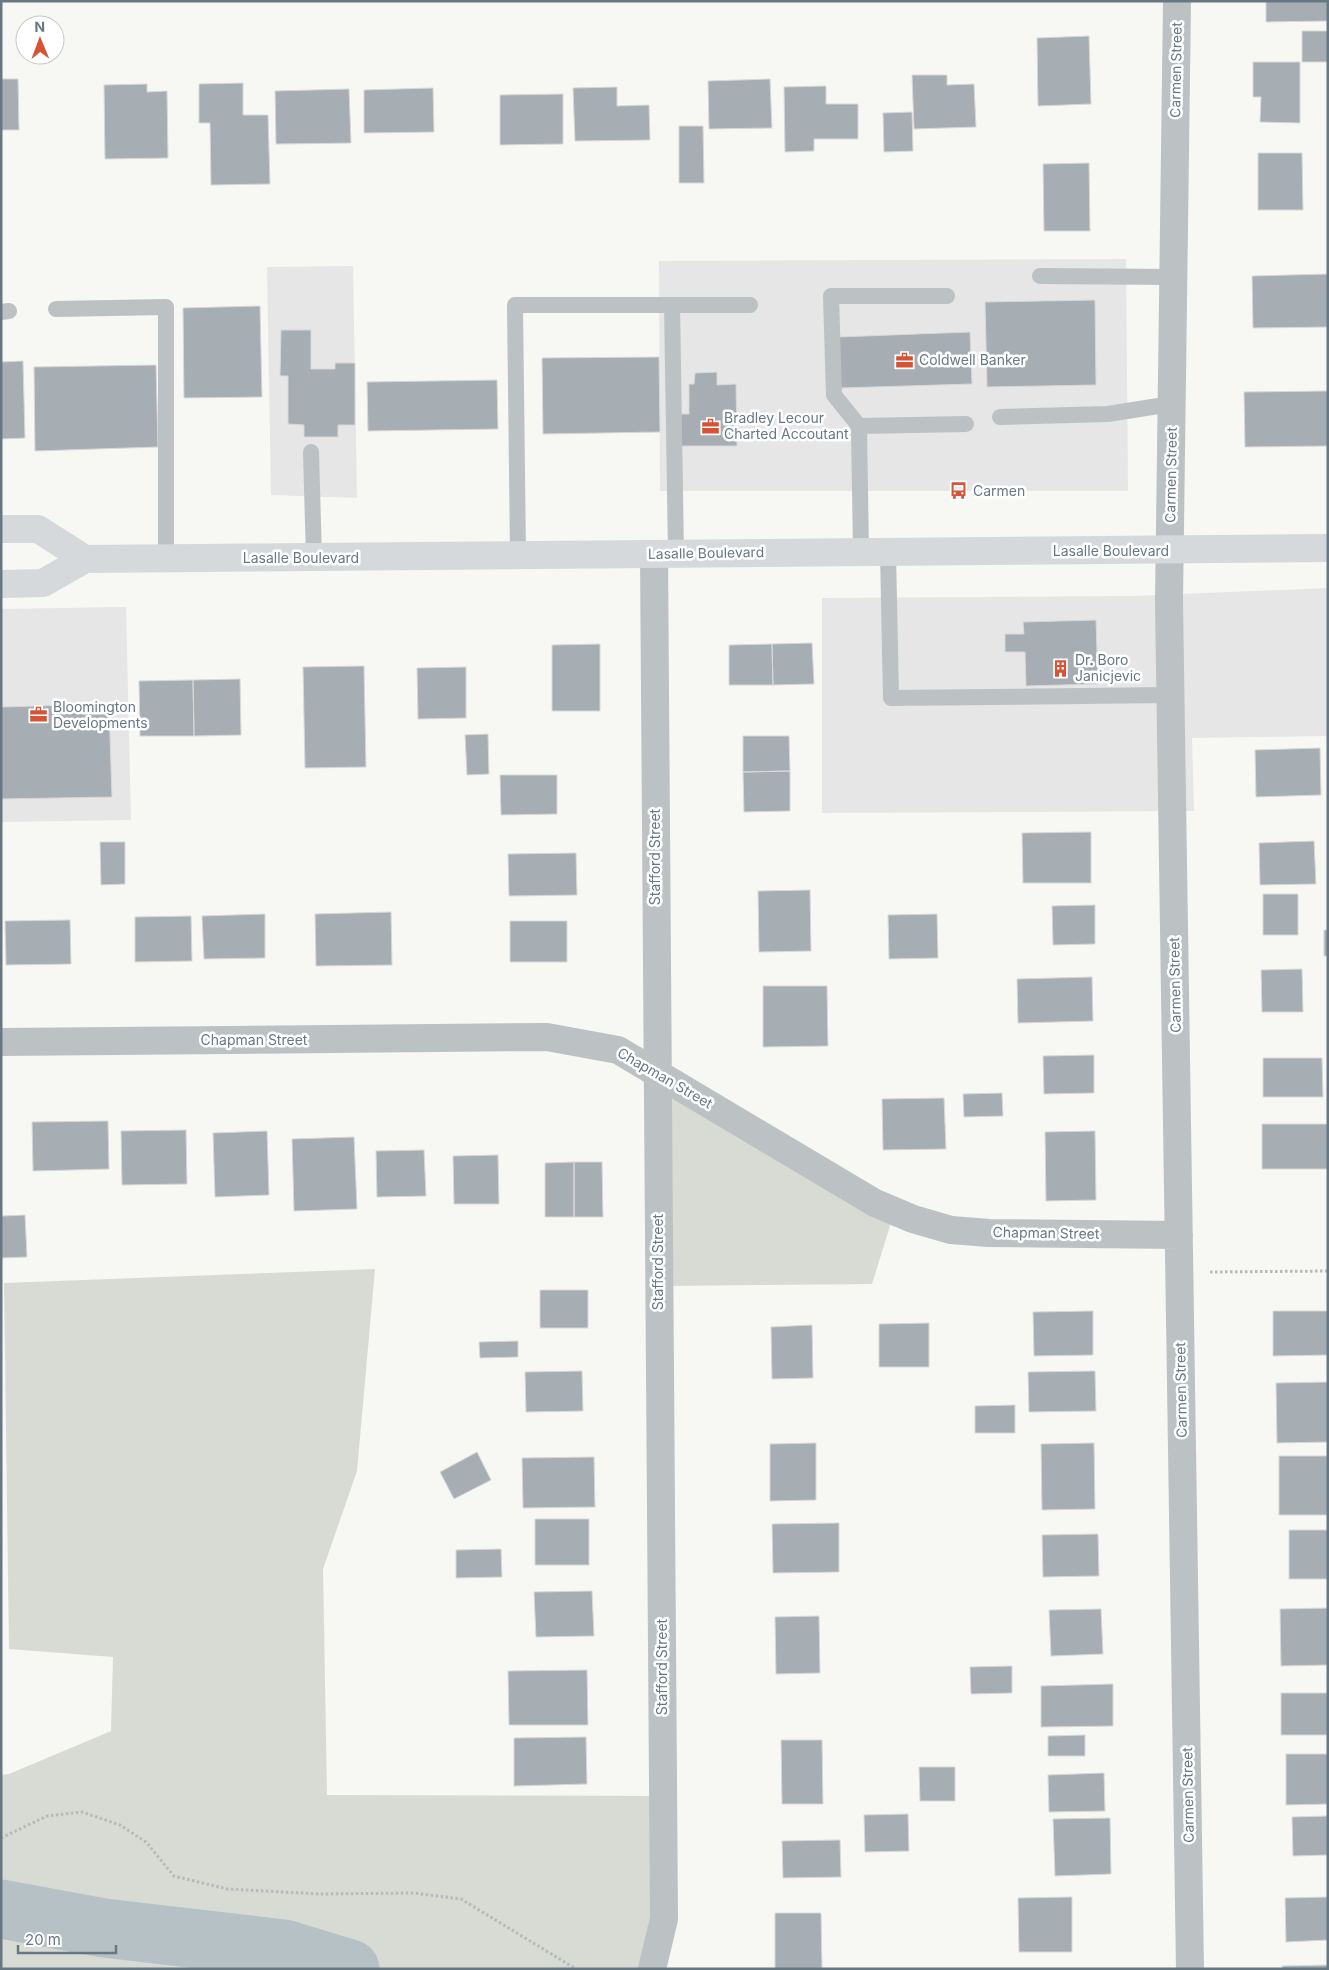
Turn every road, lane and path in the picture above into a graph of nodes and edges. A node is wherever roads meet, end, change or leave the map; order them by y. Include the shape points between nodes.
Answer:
1 (1176, 1) edge
2 (1040, 276) dead end
3 (1173, 277) junction
4 (947, 296) dead end
5 (672, 305) junction
6 (750, 305) dead end
7 (56, 309) dead end
8 (1172, 404) junction
9 (1000, 417) dead end
10 (966, 424) dead end
11 (859, 426) junction
12 (311, 452) dead end
13 (1, 529) edge
14 (1328, 548) edge
15 (1170, 551) junction
16 (665, 553) junction
17 (875, 553) junction
18 (518, 556) junction
19 (314, 558) junction
20 (85, 559) junction
21 (166, 559) junction
22 (1, 584) edge
23 (1171, 695) junction
24 (1, 1042) edge
25 (656, 1071) junction
26 (1178, 1235) junction
27 (1328, 1271) edge
28 (1179, 1272) junction
29 (1, 1838) edge
30 (576, 1969) edge
31 (652, 1969) edge
32 (1190, 1969) edge

1 - 3 street, Carmen Street
2 - 3 lane
3 - 8 street, Carmen Street
4 - 11 lane via 831,296 834,395
5 - 6 lane
5 - 16 lane
5 - 18 lane via 515,305
7 - 21 lane via 166,307
8 - 9 lane via 1108,414
8 - 15 street, Carmen Street
10 - 11 lane
11 - 17 lane
12 - 19 lane
13 - 20 main road via 38,529
14 - 15 main road, Lasalle Boulevard
15 - 17 main road, Lasalle Boulevard
15 - 23 street, Carmen Street
16 - 17 main road, Lasalle Boulevard
16 - 18 main road, Lasalle Boulevard
16 - 25 street, Stafford Street
17 - 23 lane via 891,698
18 - 19 main road, Lasalle Boulevard
19 - 21 main road, Lasalle Boulevard
20 - 21 main road, Lasalle Boulevard
20 - 22 main road, Lasalle Boulevard via 43,583
23 - 26 street, Carmen Street
24 - 25 street, Chapman Street via 547,1037 618,1050
25 - 26 street, Chapman Street via 875,1203 913,1219 950,1230 989,1233
25 - 31 street, Stafford Street via 664,1919
26 - 28 street, Carmen Street
27 - 28 path
28 - 32 street, Carmen Street
29 - 30 path via 47,1816 82,1812 120,1824 146,1842 174,1876 227,1890 320,1894 414,1893 461,1900

